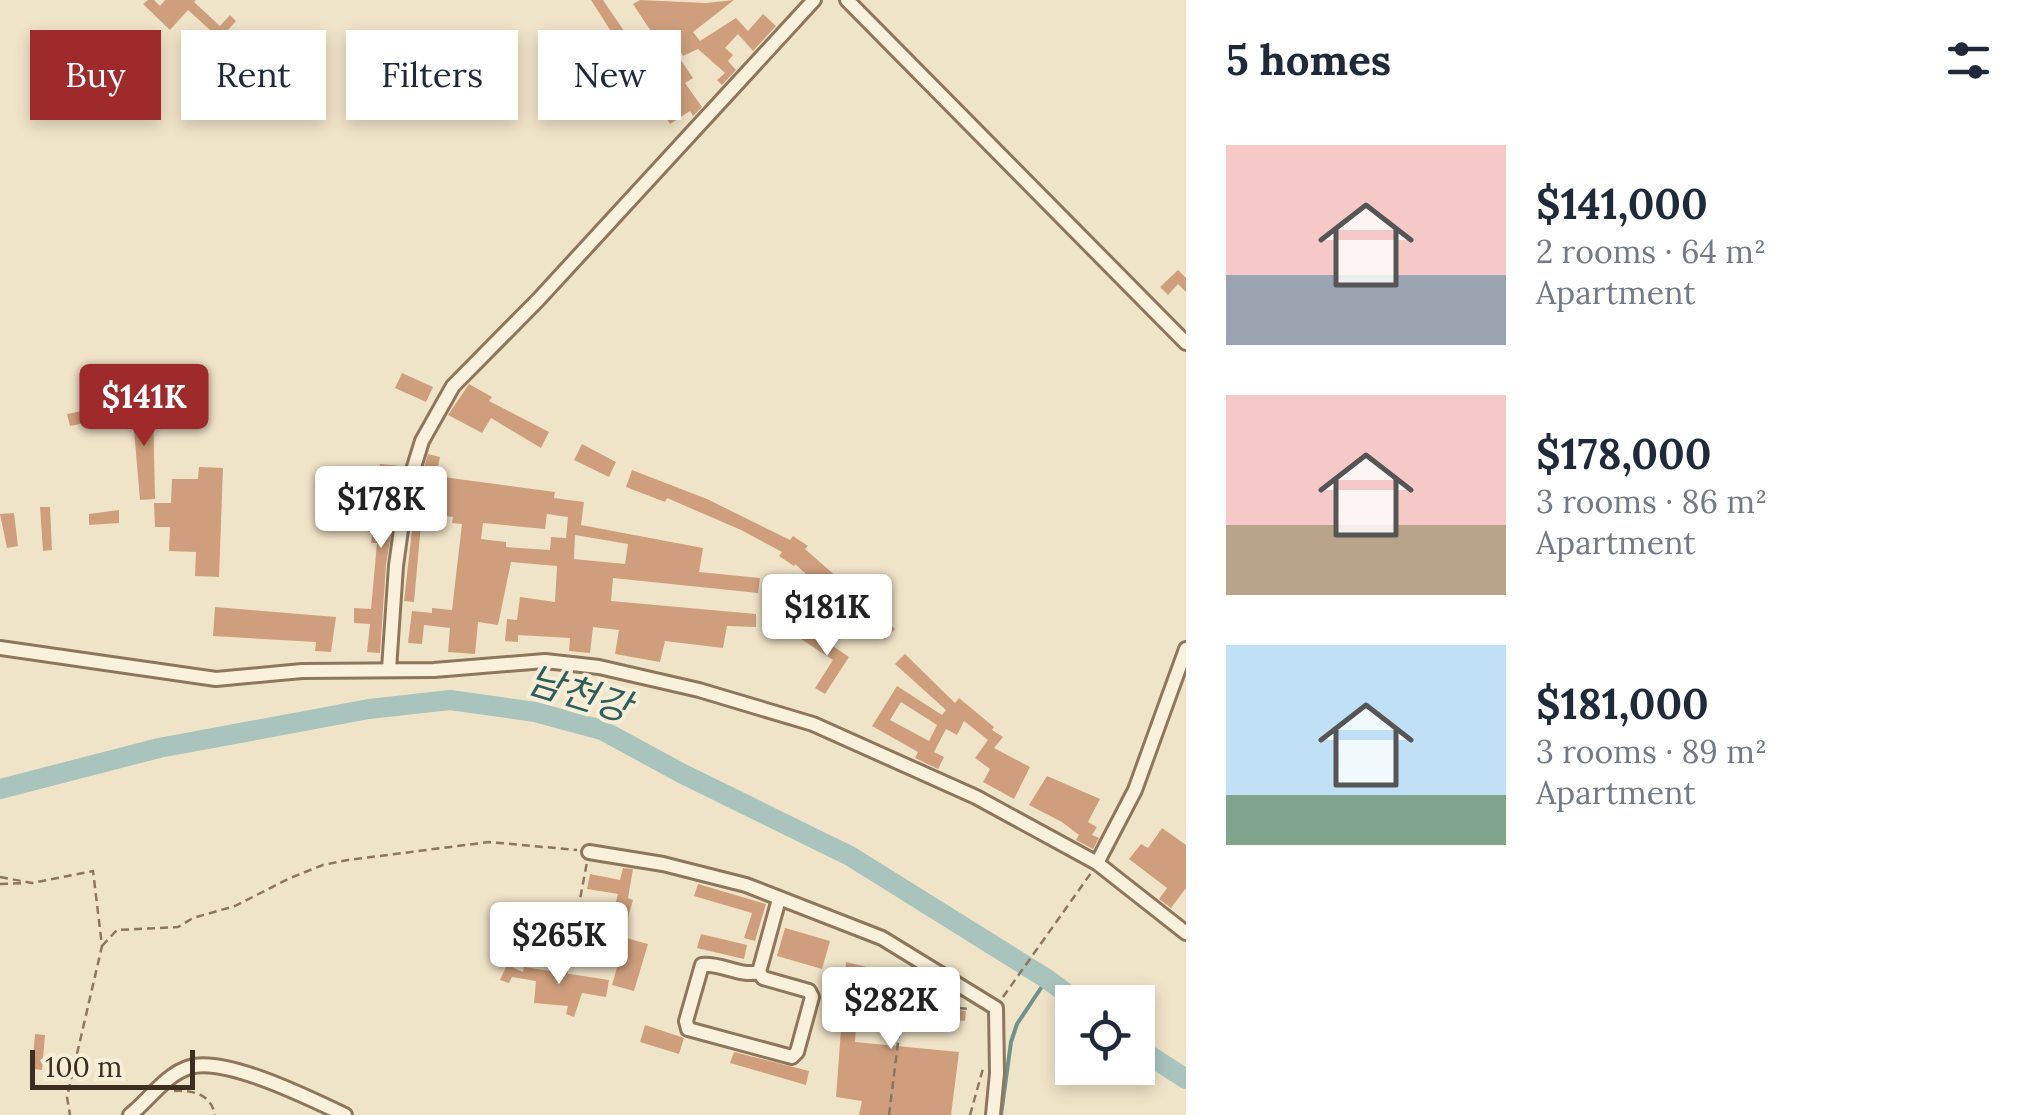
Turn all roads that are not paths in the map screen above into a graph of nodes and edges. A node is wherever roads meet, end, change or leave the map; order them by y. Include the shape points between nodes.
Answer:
1 (814, 0) edge
2 (847, 0) edge
3 (1186, 343) edge
4 (0, 648) edge
5 (1186, 648) edge
6 (389, 669) junction
7 (589, 852) road end
8 (1098, 863) junction
9 (779, 898) junction
10 (1186, 932) edge
11 (759, 972) junction
12 (130, 1115) edge
13 (345, 1115) edge
14 (992, 1115) edge

1 - 6 street via 453,386 422,441 406,494
2 - 3 street
4 - 6 street via 216,679
5 - 8 street via 1135,790
6 - 8 street via 571,663 752,704 960,789
7 - 9 street via 663,864
8 - 10 street
9 - 11 street
9 - 14 street via 882,938 996,1008
11 - 11 street via 810,991 792,1057 688,1029 702,965
12 - 13 street via 191,1066 227,1066

